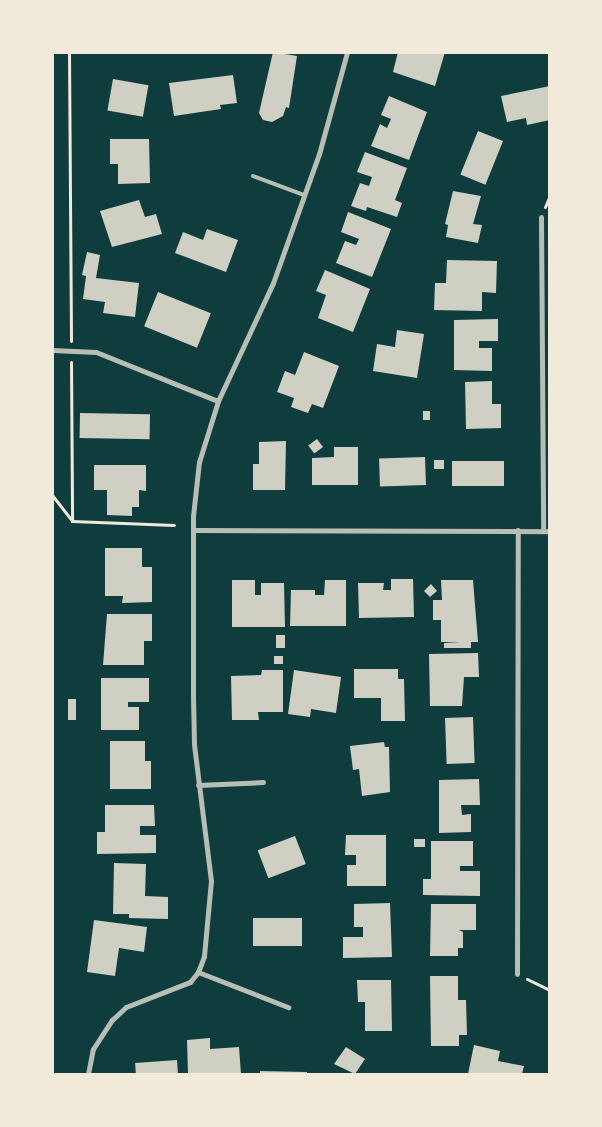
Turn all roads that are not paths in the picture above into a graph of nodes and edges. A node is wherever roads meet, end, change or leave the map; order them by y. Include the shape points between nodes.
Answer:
1 (347, 52) edge
2 (253, 176) dead end
3 (304, 195) junction
4 (540, 217) dead end
5 (52, 350) edge
6 (218, 401) junction
7 (194, 530) junction
8 (518, 530) junction
9 (543, 531) junction
10 (550, 531) edge
11 (263, 782) dead end
12 (198, 786) junction
13 (198, 972) junction
14 (517, 974) road end
15 (288, 1007) dead end
16 (88, 1074) edge

1 - 3 street via 319,154
2 - 3 lane
3 - 6 street via 273,283
4 - 9 street
5 - 6 street via 96,352
6 - 7 street via 199,462
7 - 8 street
7 - 12 street via 192,697
8 - 9 street
8 - 14 street
9 - 10 street
11 - 12 street
12 - 13 street via 211,881 208,933
13 - 15 street
13 - 16 street via 190,982 126,1007 112,1020 92,1049

